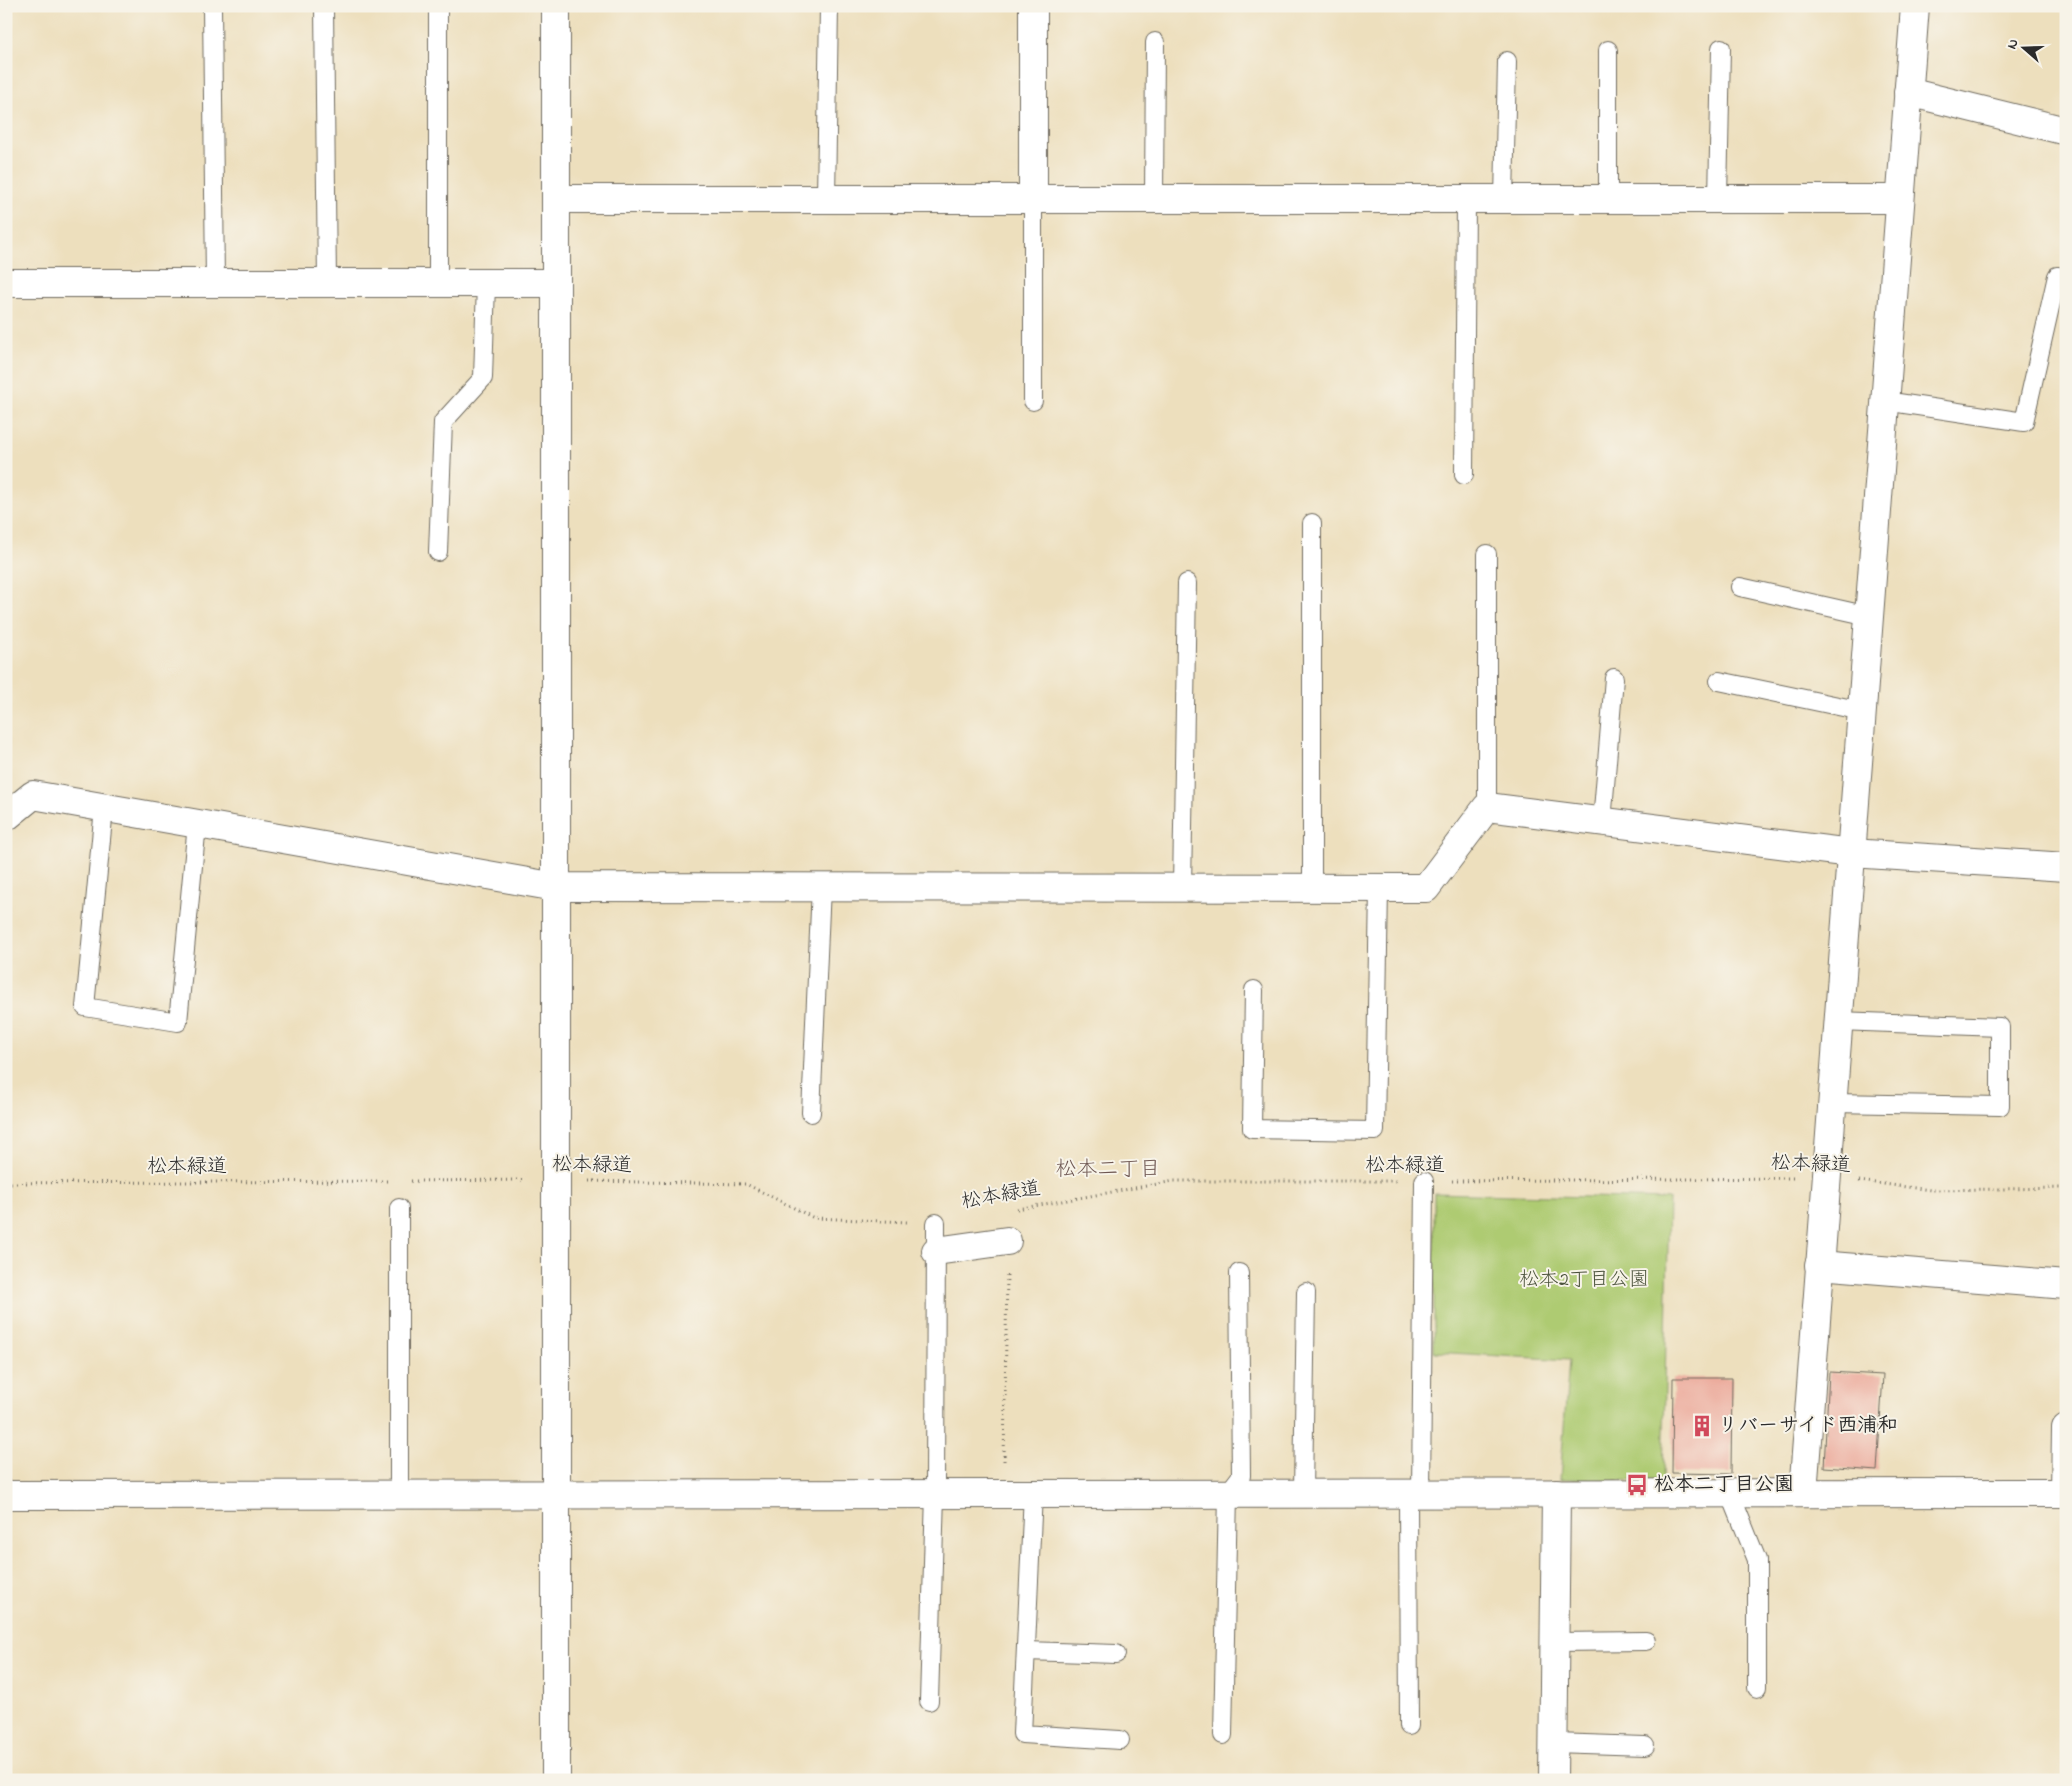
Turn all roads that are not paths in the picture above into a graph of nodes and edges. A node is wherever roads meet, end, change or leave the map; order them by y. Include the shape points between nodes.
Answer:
1 (212, 6) edge
2 (324, 6) edge
3 (438, 6) edge
4 (556, 6) edge
5 (829, 6) edge
6 (1033, 6) edge
7 (1915, 6) edge
8 (1155, 42) dead end
9 (1721, 48) dead end
10 (1608, 50) dead end
11 (1507, 61) dead end
12 (1908, 92) junction
13 (2066, 131) edge
14 (826, 198) junction
15 (556, 199) junction
16 (1033, 199) junction
17 (1154, 199) junction
18 (1466, 199) junction
19 (1504, 199) junction
20 (1608, 199) junction
21 (1718, 199) junction
22 (1900, 199) junction
23 (2066, 277) edge
24 (6, 283) edge
25 (215, 283) junction
26 (327, 283) junction
27 (438, 283) junction
28 (486, 283) junction
29 (556, 283) junction
30 (1033, 401) dead end
31 (1885, 401) junction
32 (1464, 475) dead end
33 (1312, 523) dead end
34 (438, 552) dead end
35 (1487, 554) dead end
36 (1187, 583) dead end
37 (1740, 587) dead end
38 (1869, 616) junction
39 (1614, 678) dead end
40 (1719, 681) dead end
41 (1862, 711) junction
42 (1487, 807) junction
43 (104, 808) junction
44 (6, 817) edge
45 (1602, 822) junction
46 (197, 824) junction
47 (1851, 853) junction
48 (2066, 867) edge
49 (556, 887) junction
50 (821, 887) junction
51 (1182, 888) junction
52 (1312, 888) junction
53 (1379, 888) junction
54 (1254, 990) dead end
55 (1838, 1021) junction
56 (1832, 1103) junction
57 (810, 1114) dead end
58 (1424, 1181) road end
59 (399, 1208) dead end
60 (936, 1223) road end
61 (1007, 1241) road end
62 (936, 1251) junction
63 (1820, 1265) junction
64 (1239, 1273) dead end
65 (2066, 1285) edge
66 (1306, 1292) dead end
67 (2066, 1428) edge
68 (1228, 1493) junction
69 (1303, 1493) junction
70 (1414, 1493) junction
71 (1556, 1493) junction
72 (1730, 1493) junction
73 (1803, 1493) junction
74 (2066, 1493) edge
75 (399, 1494) junction
76 (555, 1494) junction
77 (935, 1494) junction
78 (1033, 1494) junction
79 (6, 1495) edge
80 (1646, 1641) dead end
81 (1555, 1642) junction
82 (1026, 1651) junction
83 (1116, 1654) dead end
84 (1757, 1688) dead end
85 (929, 1700) dead end
86 (1410, 1726) dead end
87 (1222, 1736) dead end
88 (1120, 1740) dead end
89 (1554, 1743) junction
90 (1645, 1746) dead end
91 (556, 1780) edge
92 (1553, 1780) edge

1 - 25 lane
2 - 26 lane
3 - 27 lane
4 - 15 street
5 - 14 lane
6 - 16 street
7 - 12 street
8 - 17 lane
9 - 21 lane
10 - 20 lane
11 - 19 lane
12 - 13 street
12 - 22 street
14 - 15 street
14 - 16 street
15 - 29 street
16 - 17 street
16 - 30 lane
17 - 18 street
18 - 19 street
18 - 32 lane
19 - 20 street
20 - 21 street
21 - 22 street
22 - 31 street
23 - 31 lane via 2057,276 2024,422
24 - 25 street
25 - 26 street
26 - 27 street
27 - 28 street
28 - 29 street
28 - 34 lane via 483,378 443,422
29 - 49 street
31 - 38 street
33 - 52 lane
35 - 42 lane
36 - 51 lane
37 - 38 lane
38 - 41 street
39 - 45 lane
40 - 41 lane
41 - 47 street
42 - 45 street
42 - 53 street via 1426,888
43 - 44 street via 33,795
43 - 46 street
43 - 46 lane via 85,1007 178,1022
45 - 47 street
46 - 49 street
47 - 48 street
47 - 55 street
49 - 50 street
49 - 76 street
50 - 51 street
50 - 57 lane
51 - 52 street
52 - 53 street
53 - 54 lane via 1375,1131 1252,1129
55 - 56 street
55 - 56 lane via 2000,1027 2000,1106
56 - 63 street
58 - 70 lane
59 - 75 lane
60 - 62 lane
61 - 62 street
62 - 77 lane
63 - 65 street
63 - 73 street
64 - 68 lane via 1241,1476
66 - 69 lane
67 - 74 street
68 - 69 street
68 - 78 street
68 - 87 lane
69 - 70 street
70 - 71 street
70 - 86 lane
71 - 72 street
71 - 81 street
72 - 73 street
72 - 84 lane via 1757,1560
73 - 74 street
75 - 76 street
75 - 79 street
76 - 77 street
76 - 91 street
77 - 78 street
77 - 85 lane
78 - 82 lane
80 - 81 lane
81 - 89 street
82 - 83 lane
82 - 88 lane via 1022,1734
89 - 90 lane
89 - 92 street

